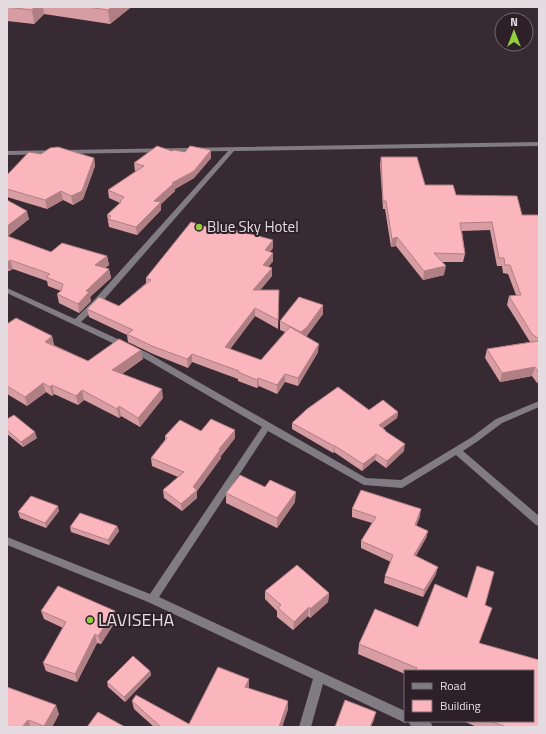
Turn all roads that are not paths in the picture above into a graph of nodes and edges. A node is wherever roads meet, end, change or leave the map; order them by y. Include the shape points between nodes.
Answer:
1 (539, 144) edge
2 (232, 150) junction
3 (7, 153) edge
4 (7, 290) edge
5 (75, 323) junction
6 (539, 404) edge
7 (267, 426) junction
8 (456, 450) junction
9 (539, 522) edge
10 (7, 541) edge
11 (152, 599) junction
12 (319, 677) junction
13 (404, 717) edge
14 (416, 722) edge
15 (305, 727) edge
16 (427, 727) edge

1 - 2 street
2 - 3 street
2 - 5 street via 98,301
4 - 5 street
5 - 7 street via 145,355
6 - 8 street via 499,421
7 - 8 street via 364,481 402,484
7 - 11 street
8 - 9 street
10 - 11 street
11 - 12 street
12 - 13 street
12 - 15 street
14 - 16 street

